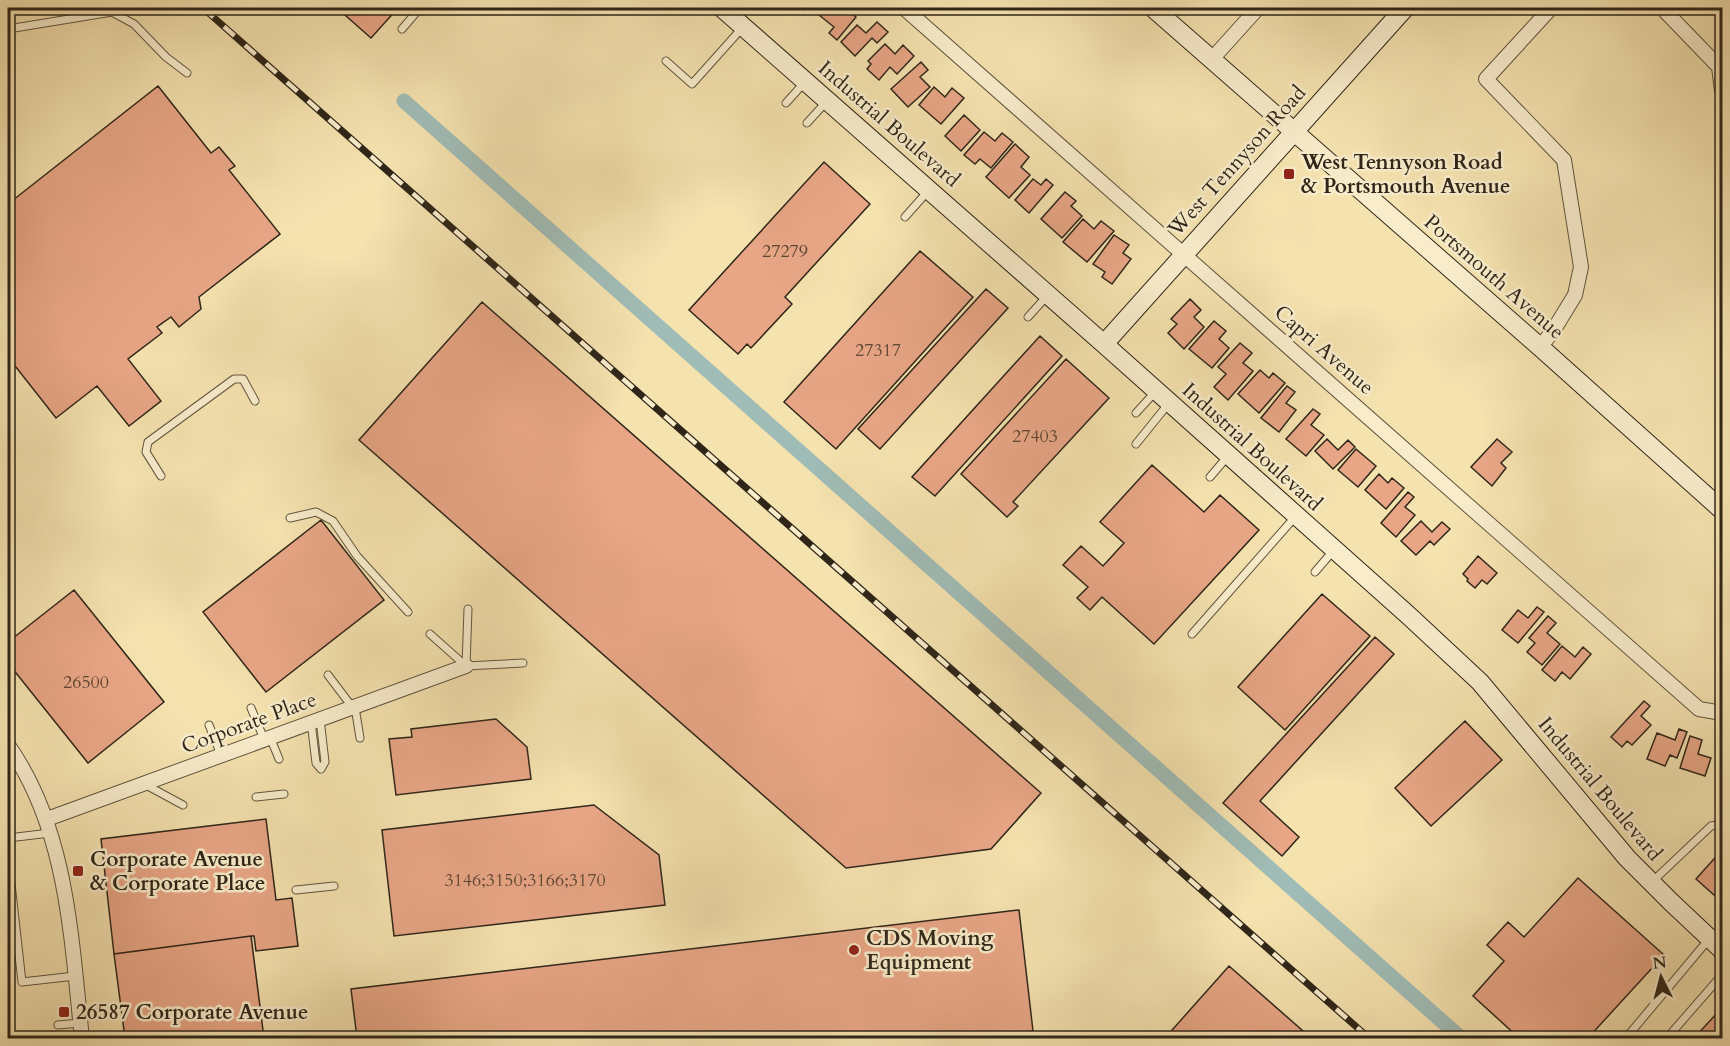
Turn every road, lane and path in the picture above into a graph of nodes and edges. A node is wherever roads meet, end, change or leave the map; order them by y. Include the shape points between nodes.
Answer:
1 (420, 8) edge
2 (722, 8) edge
3 (904, 8) edge
4 (1153, 8) edge
5 (1258, 8) edge
6 (1405, 8) edge
7 (1551, 8) edge
8 (1662, 8) edge
9 (743, 27) junction
10 (8, 29) edge
11 (402, 29) dead end
12 (1212, 59) junction
13 (666, 61) dead end
14 (187, 73) dead end
15 (806, 81) junction
16 (1722, 91) edge
17 (828, 100) junction
18 (786, 103) dead end
19 (807, 123) dead end
20 (1293, 132) junction
21 (929, 190) junction
22 (905, 217) dead end
23 (1183, 255) junction
24 (1048, 295) junction
25 (1028, 317) dead end
26 (1104, 344) junction
27 (1540, 347) junction
28 (1163, 397) junction
29 (255, 400) dead end
30 (1136, 413) dead end
31 (1136, 444) dead end
32 (1228, 456) junction
33 (161, 476) dead end
34 (1210, 477) dead end
35 (1722, 510) edge
36 (1296, 516) junction
37 (290, 518) dead end
38 (1335, 550) junction
39 (1315, 572) dead end
40 (468, 609) dead end
41 (408, 612) dead end
42 (430, 634) dead end
43 (1192, 634) dead end
44 (523, 663) dead end
45 (465, 666) junction
46 (328, 675) dead end
47 (354, 707) junction
48 (251, 708) dead end
49 (1722, 713) edge
50 (315, 721) junction
51 (209, 725) dead end
52 (267, 738) junction
53 (360, 738) dead end
54 (8, 745) edge
55 (221, 755) junction
56 (279, 759) dead end
57 (144, 784) junction
58 (284, 794) dead end
59 (256, 797) dead end
60 (183, 805) dead end
61 (1722, 824) edge
62 (49, 826) junction
63 (8, 838) edge
64 (8, 857) edge
65 (1651, 883) junction
66 (334, 886) dead end
67 (296, 891) dead end
68 (1716, 944) edge
69 (1722, 975) edge
70 (75, 976) junction
71 (80, 1023) junction
72 (58, 1025) dead end
73 (82, 1038) edge
74 (1626, 1038) edge
75 (1667, 1038) edge

1 - 11 lane
2 - 9 main road, Industrial Boulevard
3 - 23 street, Capri Avenue
4 - 12 main road, Portsmouth Avenue
5 - 12 street
6 - 20 main road, West Tennyson Road
7 - 27 street via 1486,79 1564,160 1581,267 1575,295
8 - 16 street via 1719,67
9 - 13 lane via 692,84
9 - 15 main road, Industrial Boulevard
10 - 14 lane via 112,12 134,24
12 - 20 main road, Portsmouth Avenue
15 - 17 main road, Industrial Boulevard
15 - 18 lane
17 - 19 lane
17 - 21 main road, Industrial Boulevard
20 - 23 main road, West Tennyson Road
20 - 27 main road, Portsmouth Avenue
21 - 22 lane
21 - 24 main road, Industrial Boulevard
23 - 26 main road, West Tennyson Road
23 - 49 street, Capri Avenue via 1699,709
24 - 25 lane
24 - 26 main road, Industrial Boulevard
26 - 28 main road, Industrial Boulevard
27 - 35 main road, Portsmouth Avenue
28 - 30 lane
28 - 31 lane
28 - 32 main road, Industrial Boulevard
29 - 33 lane via 243,379 234,378 148,442 146,452
32 - 34 lane
32 - 36 main road, Industrial Boulevard
36 - 38 main road, Industrial Boulevard
36 - 43 lane
37 - 41 lane via 316,512 333,521 357,556
38 - 39 lane
38 - 65 main road, Industrial Boulevard via 1480,682
40 - 45 lane
42 - 45 lane
44 - 45 lane
45 - 47 street, Corporate Place
46 - 47 lane
47 - 50 street, Corporate Place
47 - 53 lane
48 - 52 lane
50 - 50 lane via 316,760 321,769 325,762
50 - 52 street, Corporate Place
51 - 55 lane
52 - 55 street, Corporate Place
52 - 56 lane
54 - 62 street
55 - 57 street, Corporate Place
57 - 60 lane
57 - 62 street, Corporate Place
58 - 59 lane
61 - 65 lane via 1711,826
62 - 63 lane
62 - 70 street via 66,895
64 - 70 lane via 22,982
65 - 68 main road, Industrial Boulevard
66 - 67 lane
68 - 74 lane
69 - 75 lane
70 - 71 street
71 - 72 lane
71 - 73 street

